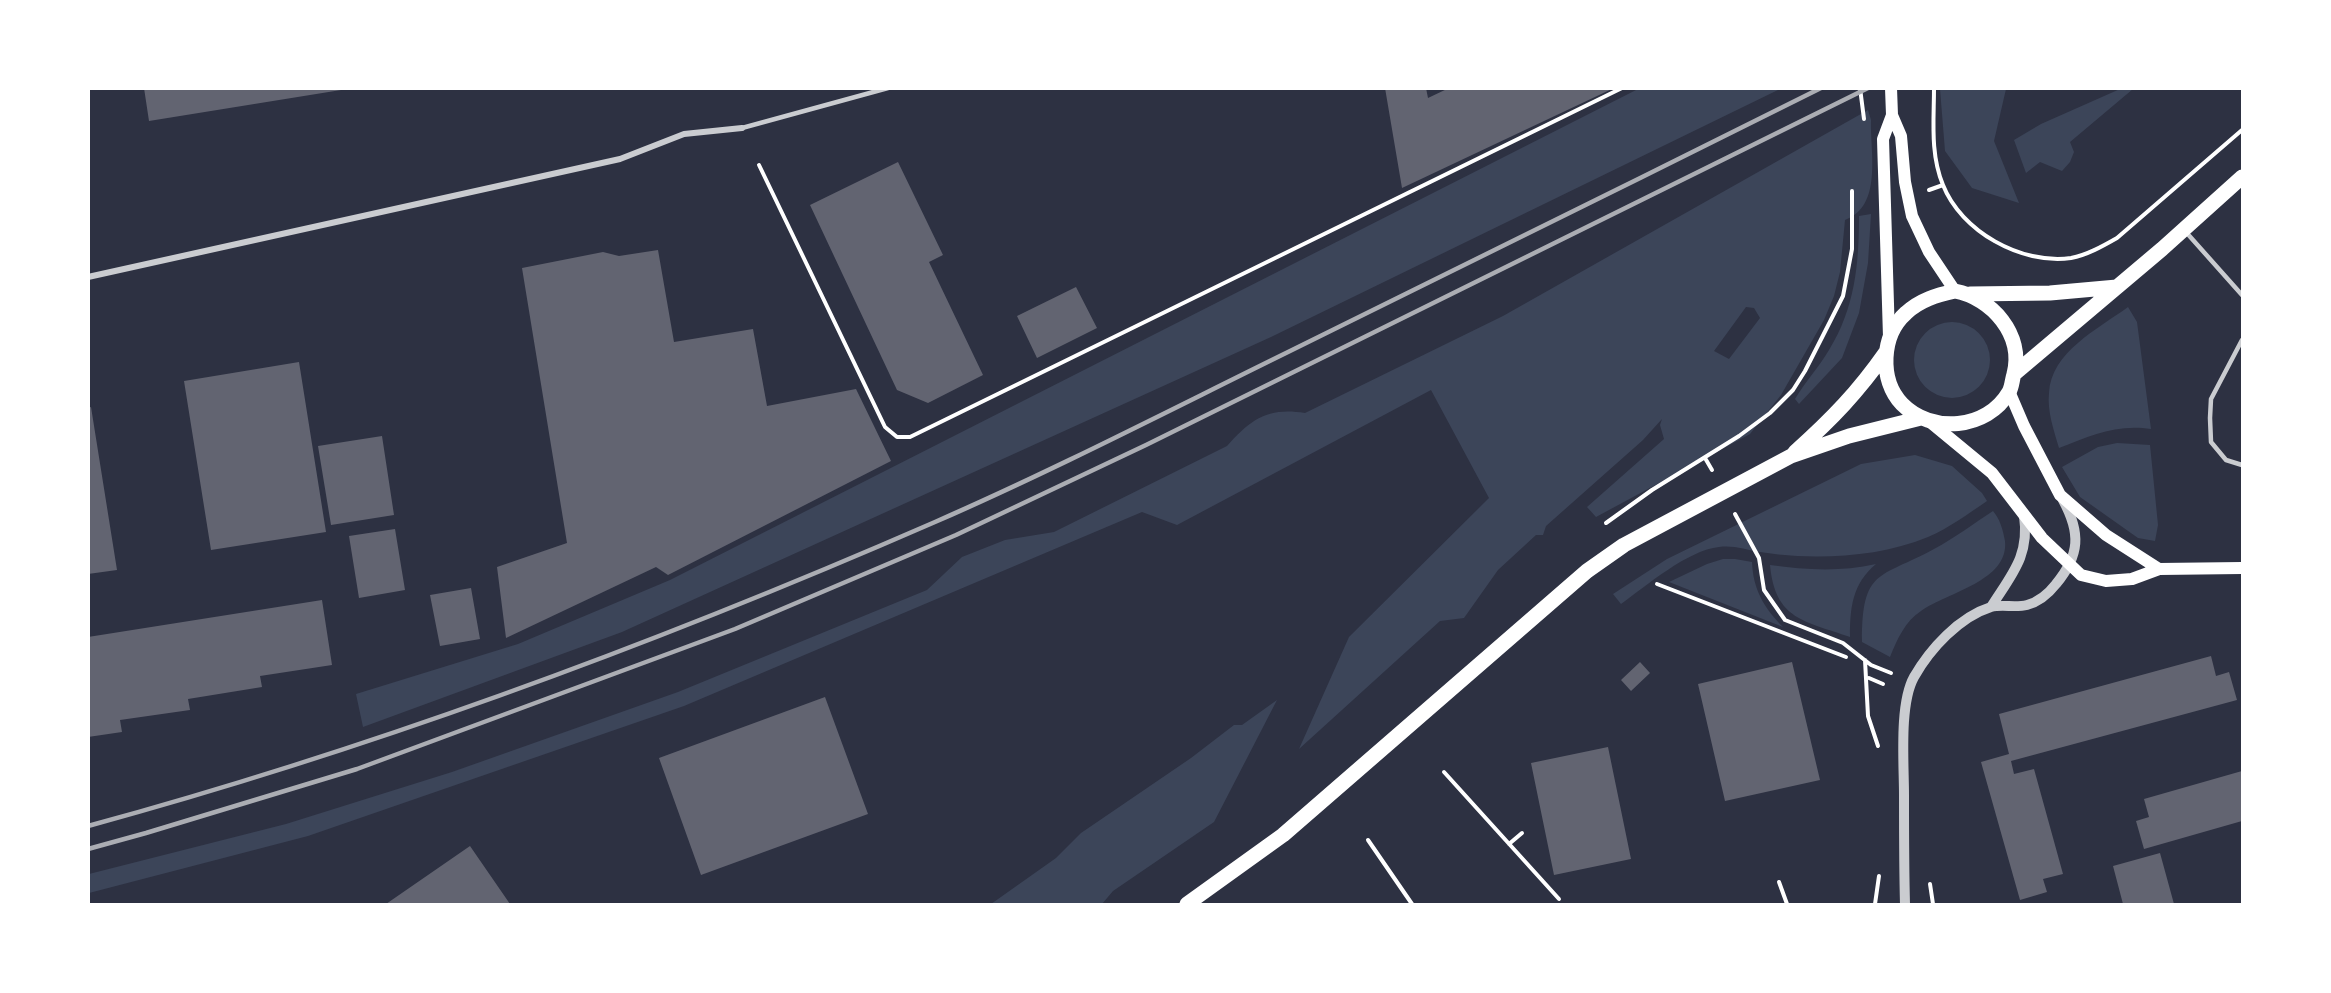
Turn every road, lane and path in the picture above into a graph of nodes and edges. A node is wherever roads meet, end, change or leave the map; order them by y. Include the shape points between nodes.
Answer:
1 (888, 88) edge
2 (1622, 88) edge
3 (1891, 88) edge
4 (1934, 88) edge
5 (1892, 115) junction
6 (742, 128) joint
7 (2242, 130) edge
8 (759, 165) dead end
9 (2242, 177) edge
10 (1852, 191) dead end
11 (2183, 229) junction
12 (88, 278) edge
13 (2117, 287) junction
14 (1963, 293) junction
15 (2242, 294) edge
16 (2242, 340) edge
17 (1888, 345) junction
18 (2014, 374) junction
19 (2010, 391) junction
20 (1770, 413) dead end
21 (1925, 420) junction
22 (1791, 456) junction
23 (2242, 465) edge
24 (2060, 495) junction
25 (2024, 516) junction
26 (1739, 521) dead end
27 (2070, 567) junction
28 (2242, 568) edge
29 (2159, 569) junction
30 (1658, 584) dead end
31 (1992, 607) junction
32 (1846, 657) dead end
33 (1865, 660) junction
34 (1886, 670) dead end
35 (1869, 678) dead end
36 (1883, 684) dead end
37 (1879, 750) dead end
38 (1444, 772) dead end
39 (1522, 833) dead end
40 (1368, 840) dead end
41 (1509, 844) junction
42 (1880, 868) dead end
43 (1779, 882) dead end
44 (1558, 899) dead end
45 (1187, 904) edge
46 (1412, 904) edge
47 (1786, 904) edge
48 (1875, 904) edge
49 (1905, 904) edge

1 - 6 lane
2 - 8 path via 910,437 897,437 885,427
3 - 5 main road
4 - 7 path via 1934,147 1943,185 1953,205 1992,240 2016,251 2048,258 2081,255 2117,238
5 - 14 main road via 1901,136 1912,216 1929,252
5 - 17 main road via 1883,139
6 - 12 street via 684,134 620,159
9 - 11 main road
10 - 20 path via 1852,249 1843,296 1805,371
11 - 13 main road
11 - 15 lane
13 - 14 main road via 2050,293
13 - 18 main road
14 - 17 main road via 1924,300 1905,313
14 - 18 main road via 1992,309 2006,325 2014,345
16 - 23 lane via 2211,399 2210,418 2211,442 2226,460
17 - 21 main road via 1887,375 1892,388 1901,403
17 - 22 main road via 1861,387
18 - 19 main road
19 - 21 main road via 1978,419 1955,424
19 - 24 main road
21 - 22 main road via 1849,436
21 - 25 main road via 1992,473
22 - 45 main road via 1624,545 1587,571 1283,835
24 - 27 street via 2073,521 2076,542
24 - 29 main road via 2106,535
25 - 27 main road
25 - 31 street via 2021,559
26 - 33 path via 1759,558 1764,590 1785,620 1843,642
27 - 29 main road via 2081,575 2106,581 2132,579
27 - 31 street via 2055,586 2034,602
28 - 29 main road
30 - 32 path
31 - 49 street via 1939,641 1913,679 1907,699 1903,737
33 - 34 path
33 - 37 path via 1868,716
35 - 36 path
38 - 41 path
39 - 41 path
40 - 46 path
41 - 44 path
42 - 48 path
43 - 47 path

